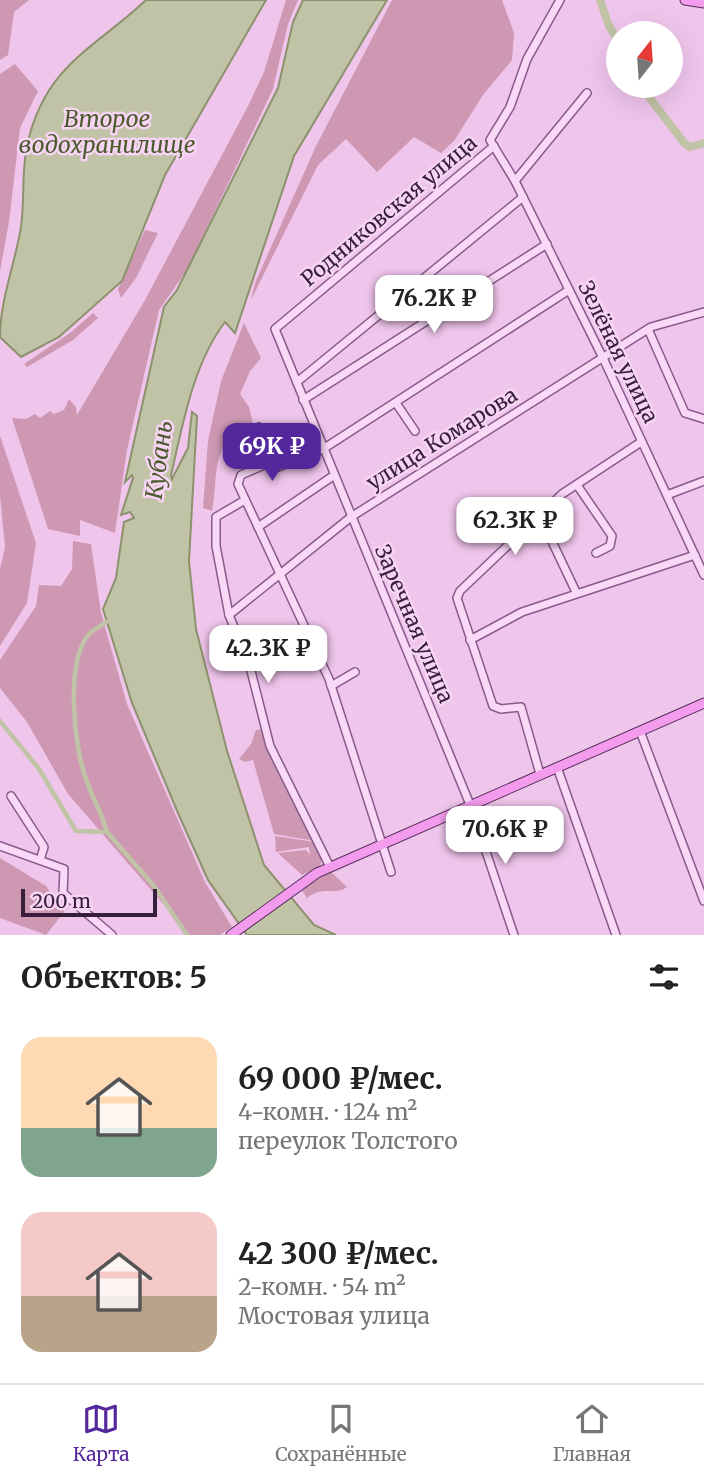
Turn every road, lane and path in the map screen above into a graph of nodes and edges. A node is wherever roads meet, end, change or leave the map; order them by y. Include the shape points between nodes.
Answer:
1 (561, 0) edge
2 (687, 1) edge
3 (704, 3) edge
4 (587, 93) dead end
5 (494, 146) junction
6 (515, 181) junction
7 (523, 197) junction
8 (547, 244) junction
9 (569, 290) junction
10 (704, 312) edge
11 (275, 329) joint
12 (648, 329) junction
13 (603, 358) junction
14 (297, 382) junction
15 (303, 400) junction
16 (396, 403) junction
17 (704, 419) edge
18 (259, 427) dead end
19 (415, 431) dead end
20 (641, 442) junction
21 (323, 449) junction
22 (271, 462) junction
23 (333, 476) junction
24 (704, 481) edge
25 (577, 485) junction
26 (667, 495) junction
27 (245, 500) junction
28 (538, 514) junction
29 (351, 517) junction
30 (258, 527) junction
31 (596, 553) dead end
32 (695, 555) junction
33 (703, 572) edge
34 (280, 573) junction
35 (576, 592) junction
36 (229, 615) junction
37 (470, 640) junction
38 (355, 672) dead end
39 (331, 686) junction
40 (704, 703) edge
41 (640, 731) junction
42 (557, 767) junction
43 (540, 774) junction
44 (10, 796) dead end
45 (471, 807) junction
46 (381, 845) junction
47 (0, 846) edge
48 (40, 860) junction
49 (330, 866) junction
50 (391, 872) dead end
51 (704, 901) edge
52 (111, 935) edge
53 (231, 935) edge
54 (514, 935) edge
55 (616, 935) edge

1 - 5 street, Родниковская улица via 527,59 510,107 491,135
2 - 3 main road
4 - 6 street
5 - 6 street, Зелёная улица
5 - 11 street, Родниковская улица
6 - 7 street, Зелёная улица
7 - 8 street, Зелёная улица
7 - 14 street
8 - 9 street, Зелёная улица
8 - 15 street
9 - 13 street, Зелёная улица
9 - 16 street
10 - 12 street, улица Комарова
11 - 14 street, Заречная улица
12 - 13 street, улица Комарова
12 - 17 street, Зелёная улица via 685,413
13 - 20 street, Зелёная улица
13 - 29 street, улица Комарова
14 - 15 street, Заречная улица
15 - 21 street, Заречная улица
16 - 19 street
16 - 21 street
18 - 22 street
20 - 25 street
20 - 26 street, Зелёная улица
21 - 22 street via 273,469
21 - 23 street, Заречная улица
22 - 27 street via 238,479
23 - 29 street, Заречная улица
23 - 30 street
24 - 26 street
25 - 28 street
25 - 31 street via 614,541
26 - 32 street, Зелёная улица
27 - 30 street
27 - 36 street via 216,517 216,546
28 - 35 street
28 - 37 street via 460,591 457,605
29 - 34 street, улица Комарова
29 - 45 street, Заречная улица
30 - 34 street
32 - 33 street, Зелёная улица
32 - 35 street
34 - 36 street, улица Комарова
34 - 39 street
35 - 37 street via 522,612
36 - 49 street via 249,663 270,746
37 - 43 street via 493,706 521,707
38 - 39 street
39 - 46 street
40 - 41 main road
41 - 42 main road
41 - 51 street
42 - 43 main road
42 - 55 street
43 - 45 main road
44 - 48 street via 44,847
45 - 46 main road
45 - 54 street, Заречная улица
46 - 49 main road
46 - 50 street
47 - 48 street
48 - 52 street via 64,869 63,893
49 - 53 main road

